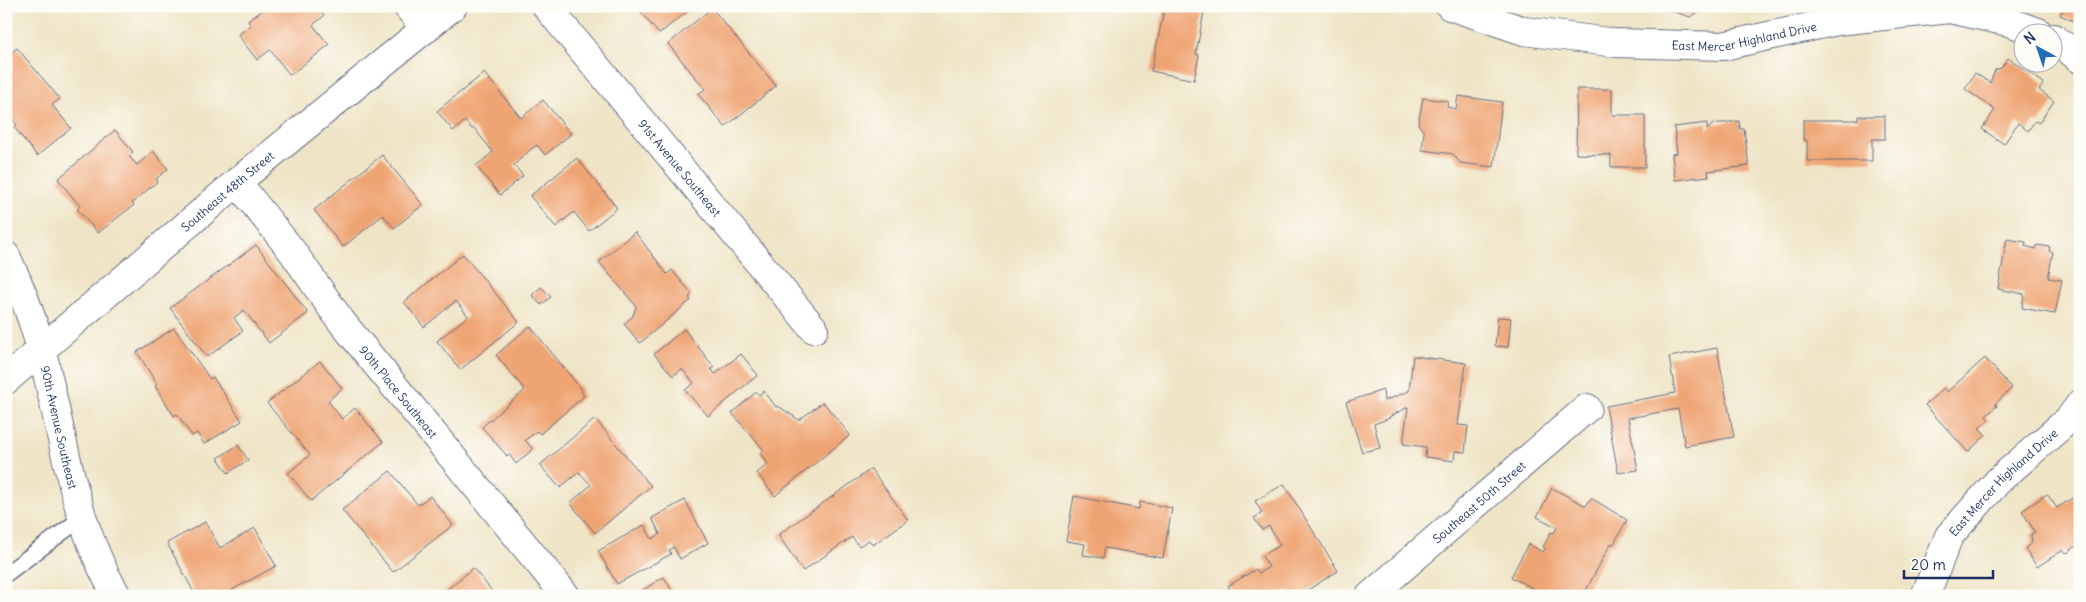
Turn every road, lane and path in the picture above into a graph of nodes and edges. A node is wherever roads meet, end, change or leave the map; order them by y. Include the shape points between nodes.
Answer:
1 (407, 6) edge
2 (453, 6) edge
3 (546, 6) edge
4 (1450, 6) edge
5 (2014, 24) edge
6 (426, 29) junction
7 (2064, 46) edge
8 (2080, 59) edge
9 (238, 182) junction
10 (6, 256) edge
11 (814, 329) dead end
12 (42, 351) junction
13 (6, 380) edge
14 (2080, 404) edge
15 (1587, 408) dead end
16 (82, 517) junction
17 (6, 574) edge
18 (117, 596) edge
19 (566, 596) edge
20 (1370, 596) edge
21 (1925, 596) edge

1 - 6 street
2 - 6 street, Southeast 48th Street
3 - 11 street, 91st Avenue Southeast
4 - 5 street, East Mercer Highland Drive via 1524,31 1616,43 1723,46 1837,21 1950,9
6 - 9 street, Southeast 48th Street
7 - 8 street
9 - 12 street, Southeast 48th Street
9 - 19 street, 90th Place Southeast via 341,321
10 - 12 street, 90th Avenue Southeast
12 - 13 street, Southeast 48th Street
12 - 16 street, 90th Avenue Southeast
14 - 21 street, East Mercer Highland Drive via 2068,420 1999,480 1949,536
15 - 20 street, Southeast 50th Street
16 - 17 lane
16 - 18 street, 90th Avenue Southeast

